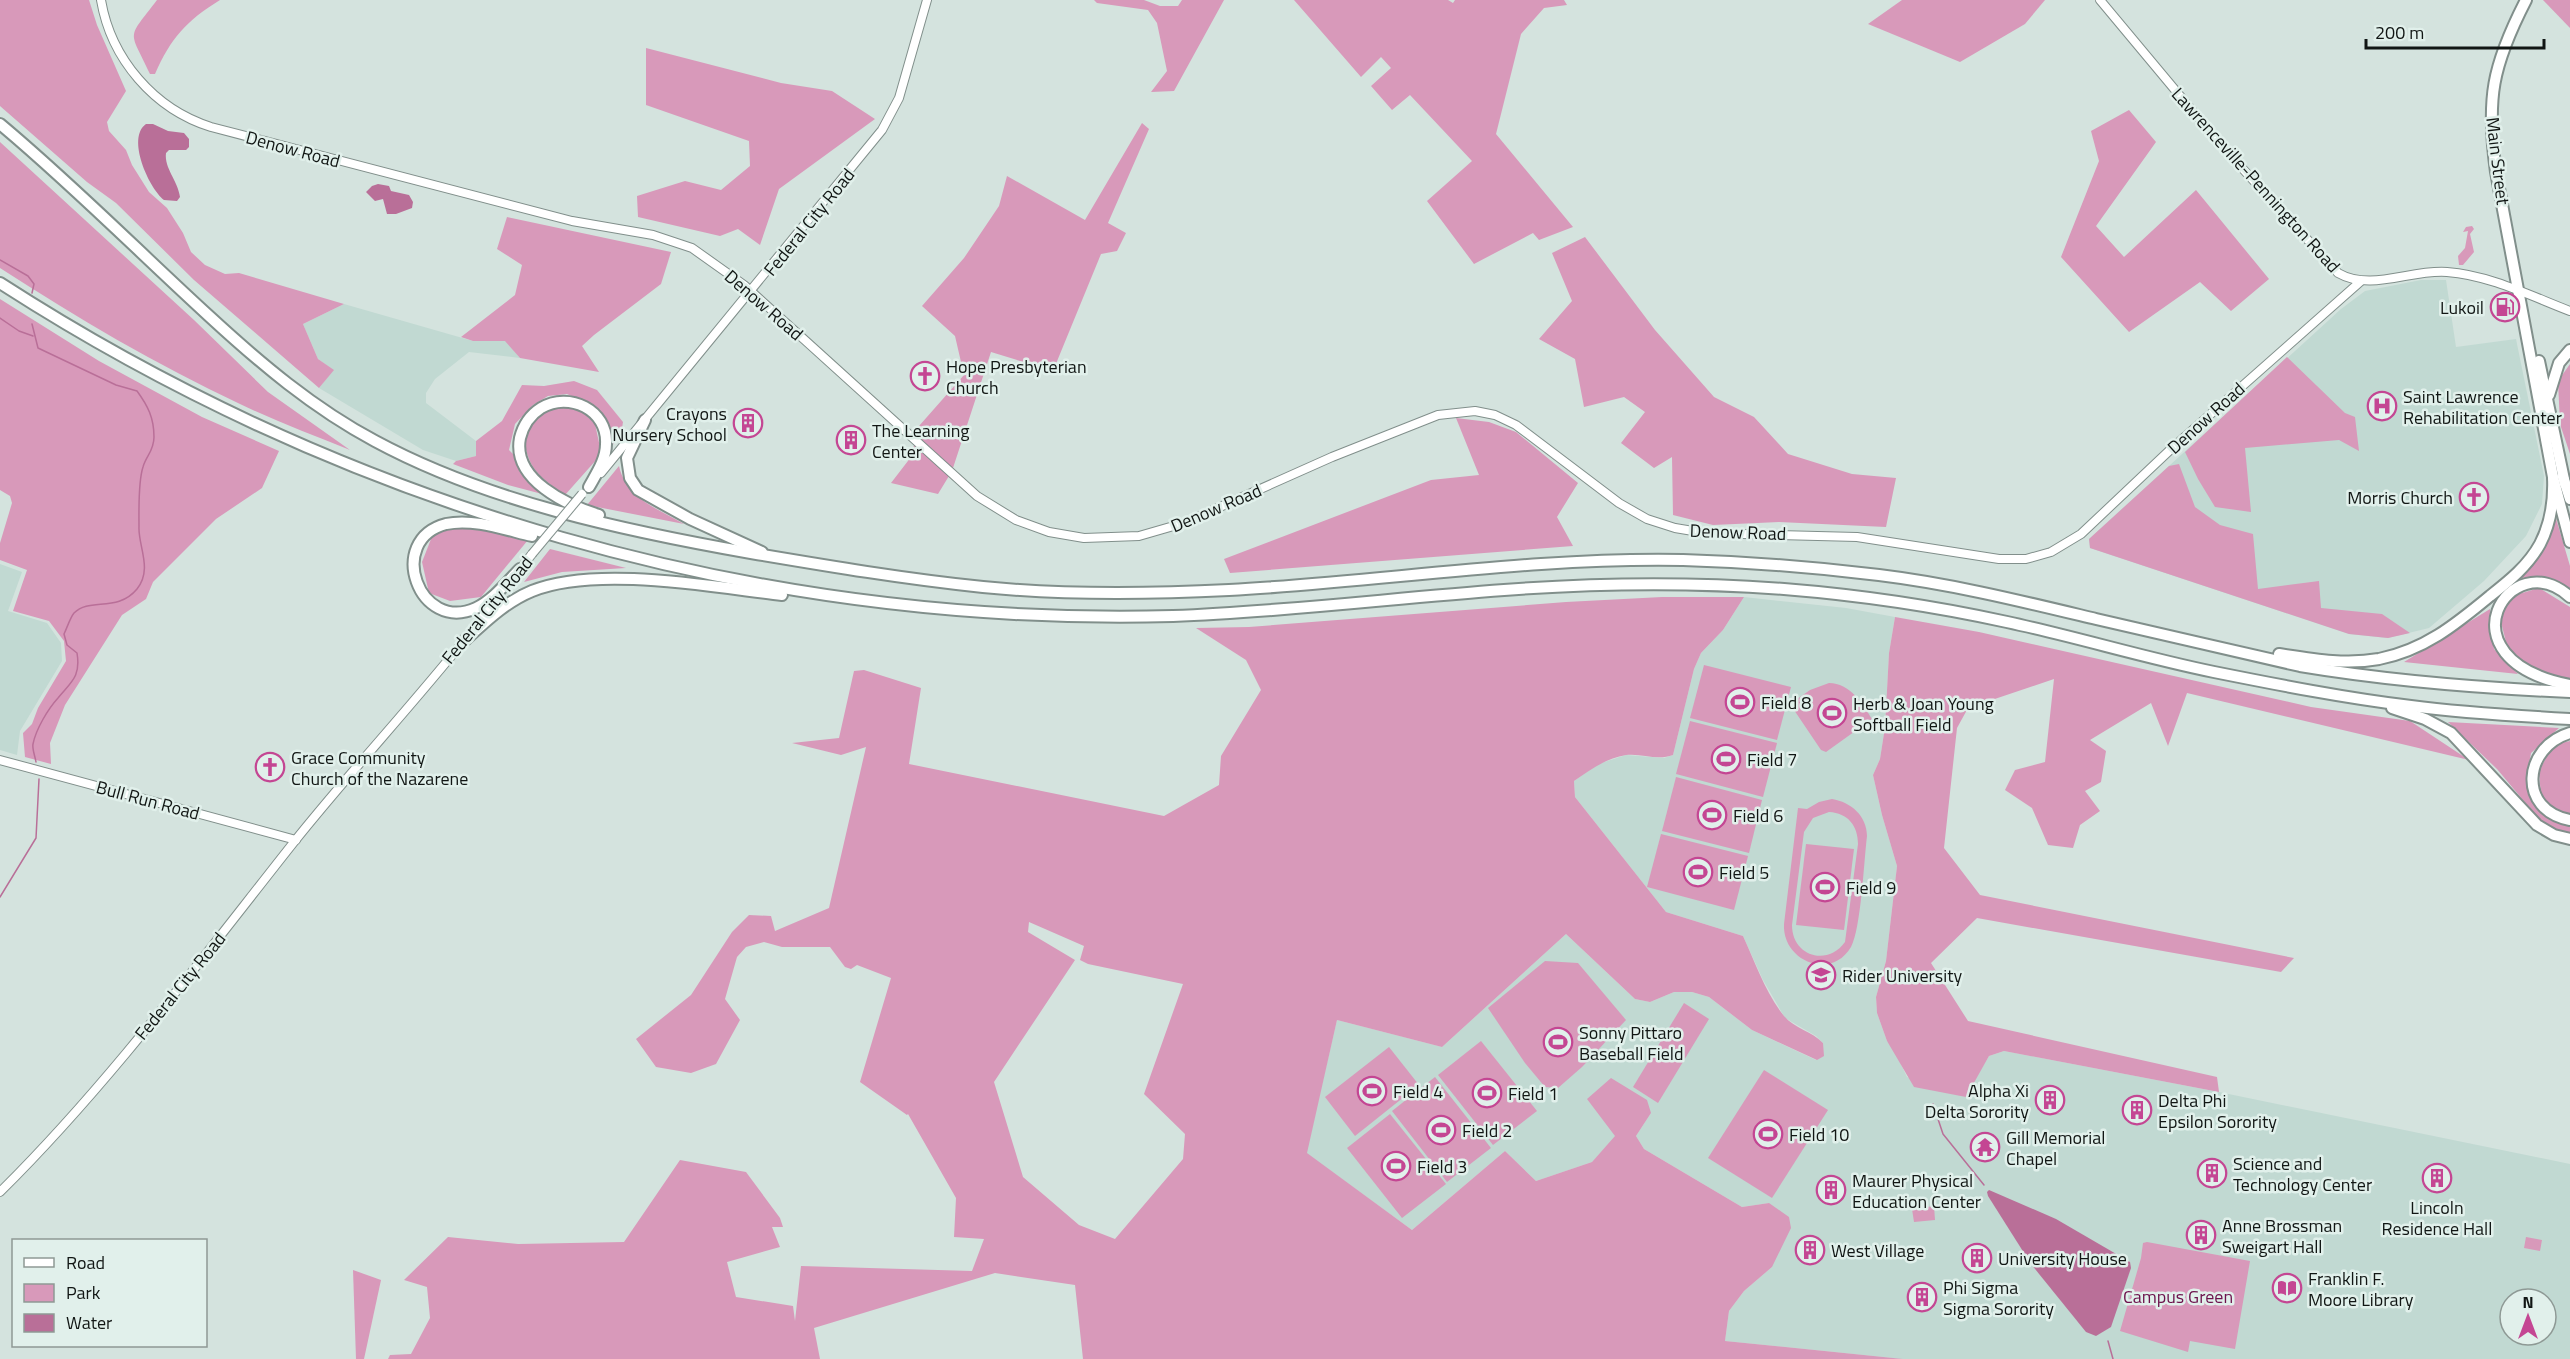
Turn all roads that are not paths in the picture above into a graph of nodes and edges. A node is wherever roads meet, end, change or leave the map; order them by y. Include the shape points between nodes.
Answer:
1 (101, 0) edge
2 (927, 0) edge
3 (2100, 0) edge
4 (2526, 0) edge
5 (0, 124) edge
6 (2361, 281) junction
7 (0, 283) edge
8 (752, 291) junction
9 (2520, 291) junction
10 (2570, 311) edge
11 (2570, 350) edge
12 (2548, 402) junction
13 (645, 420) junction
14 (2558, 477) junction
15 (586, 490) junction
16 (2570, 501) edge
17 (665, 537) junction
18 (2570, 542) edge
19 (612, 552) junction
20 (770, 556) junction
21 (520, 569) junction
22 (839, 597) junction
23 (2570, 597) edge
24 (463, 642) junction
25 (2212, 645) junction
26 (2570, 685) edge
27 (2570, 692) edge
28 (2372, 700) junction
29 (2570, 719) edge
30 (2570, 733) edge
31 (0, 760) edge
32 (2570, 820) edge
33 (2570, 838) edge
34 (296, 840) junction
35 (0, 1192) edge

1 - 8 street, Denow Road via 112,37 132,72 160,99 192,119 318,156 572,221 669,239 705,255
2 - 8 street, Federal City Road via 890,119
3 - 6 street, Lawrenceville-Pennington Road via 2221,145 2332,268
4 - 9 highway, Main Street via 2504,46 2494,81 2491,114 2496,172
5 - 17 highway via 249,352 345,424 395,452 466,481
6 - 8 street, Denow Road via 2081,534 2051,552 2013,560 1866,538 1705,533 1675,528 1647,519 1619,503 1516,425 1484,412 1463,411 1438,415 1353,448 1173,527 1121,538 1066,536 1016,520 977,496
6 - 9 street, Lawrenceville-Pennington Road via 2415,272 2448,272
7 - 19 highway via 152,374 289,440 470,510
8 - 13 street, Federal City Road
9 - 10 street, Lawrenceville-Pennington Road
9 - 12 highway
9 - 14 highway
11 - 12 highway via 2559,363
12 - 14 highway
13 - 15 street, Federal City Road
13 - 20 highway via 627,458 630,478 638,490
14 - 16 highway
14 - 18 highway
14 - 25 highway via 2550,518 2533,555 2464,618 2425,643 2384,657 2341,662
15 - 17 highway via 605,454 602,423 587,407 572,402 540,408 523,428 519,444 526,467 537,482 567,502
15 - 21 street, Federal City Road, bridge
17 - 20 highway
19 - 21 highway via 477,524 454,523 426,536 417,549 413,566 424,597 454,612 485,603
19 - 22 highway via 696,573
20 - 25 highway via 986,587 1109,592 1245,589 1586,563 1731,562 1882,575 1940,585
21 - 24 street, Federal City Road
22 - 24 highway via 815,599 652,581 580,580 521,596 494,613
22 - 28 highway via 1000,612 1144,616 1250,612 1579,586 1779,589 1956,611 2212,671
23 - 26 highway via 2556,586 2544,583 2520,586 2501,603 2494,626 2498,642 2514,662 2543,679
24 - 34 street, Federal City Road
25 - 27 highway via 2347,674
28 - 29 highway via 2454,711
28 - 33 highway via 2451,733 2537,825 2554,835
30 - 32 highway via 2553,740 2541,751 2534,765 2533,782 2543,807
31 - 34 street, Bull Run Road
34 - 35 street, Federal City Road via 116,1065

